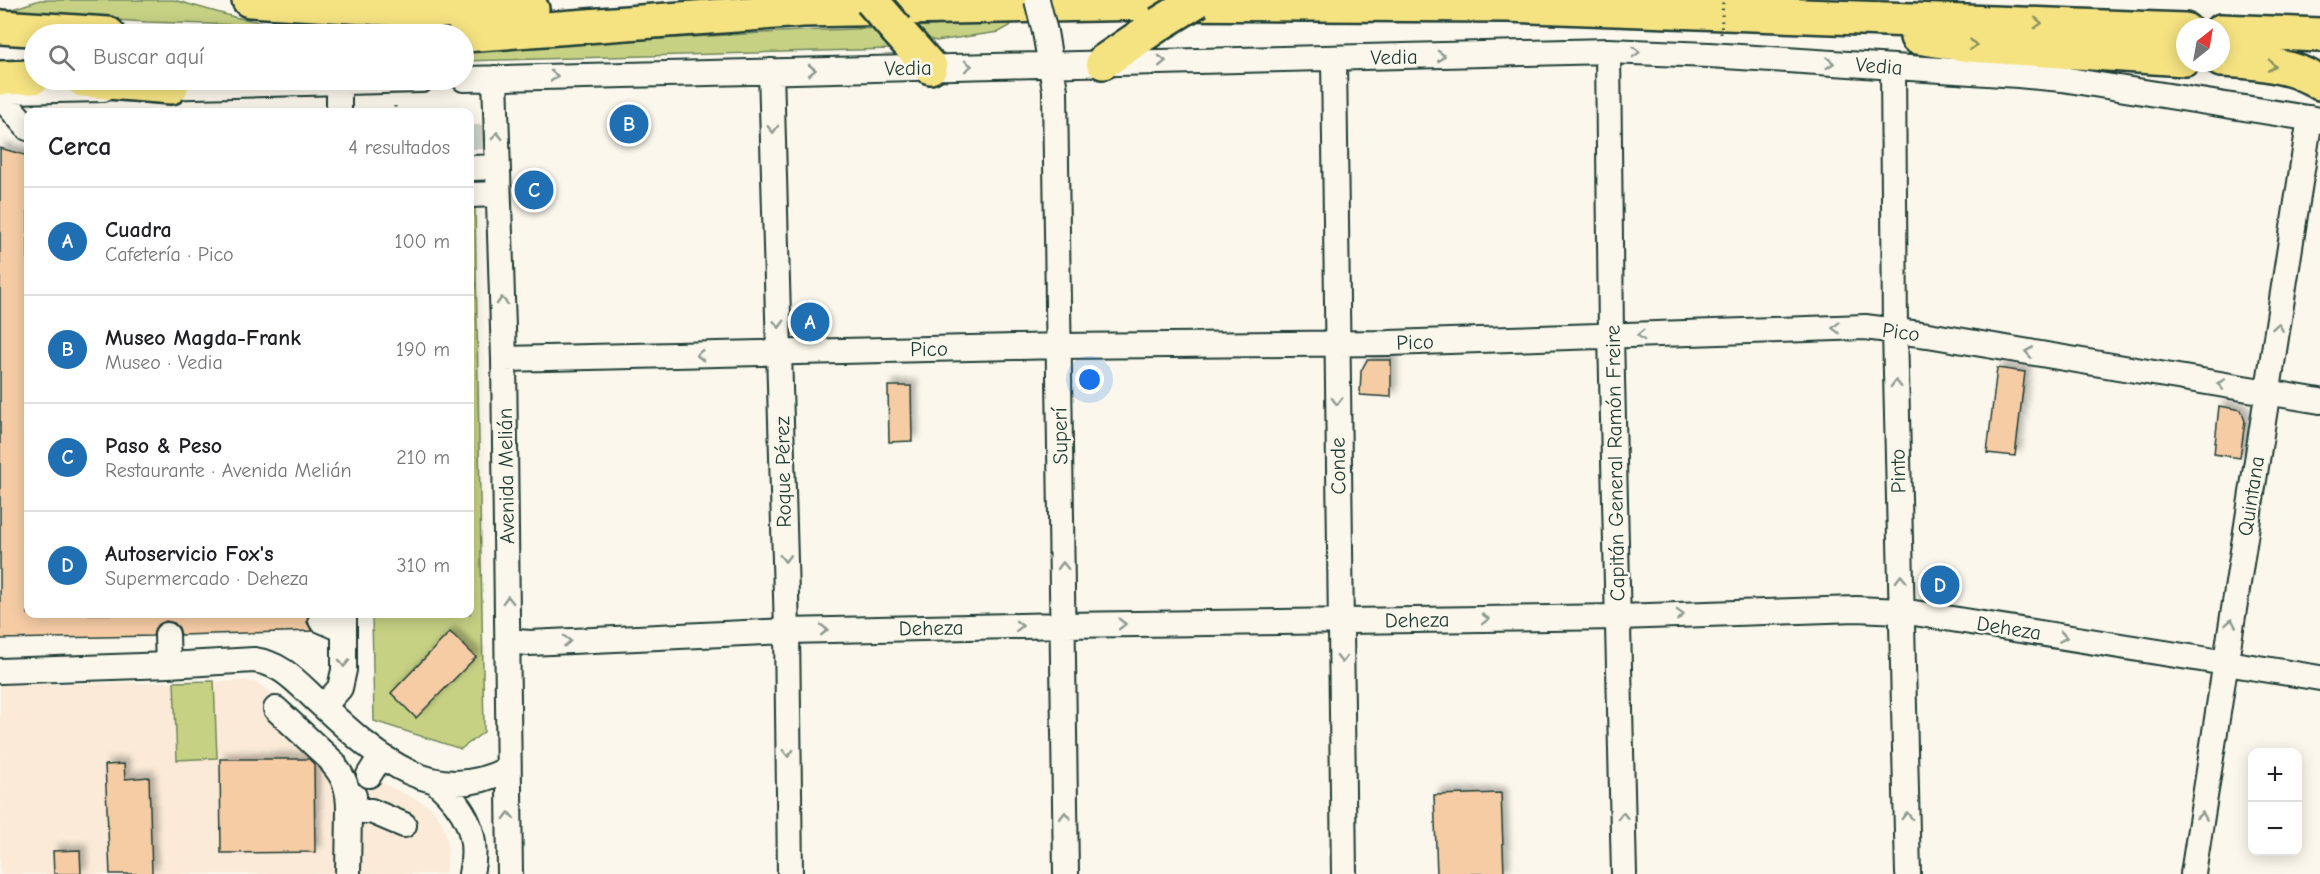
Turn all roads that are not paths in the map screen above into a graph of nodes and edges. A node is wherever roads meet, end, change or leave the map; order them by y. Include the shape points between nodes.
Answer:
1 (249, 0) edge
2 (428, 0) edge
3 (872, 0) edge
4 (1036, 0) edge
5 (1198, 0) edge
6 (385, 7) junction
7 (803, 10) junction
8 (1770, 14) junction
9 (0, 27) edge
10 (24, 29) edge
11 (2176, 30) edge
12 (2230, 31) edge
13 (474, 34) edge
14 (2320, 35) edge
15 (1608, 51) junction
16 (24, 57) edge
17 (0, 58) edge
18 (1334, 58) junction
19 (2176, 58) edge
20 (2230, 61) edge
21 (1103, 62) junction
22 (1050, 63) junction
23 (930, 67) junction
24 (1893, 67) junction
25 (771, 71) junction
26 (24, 77) edge
27 (0, 78) edge
28 (495, 78) junction
29 (474, 79) edge
30 (2320, 83) edge
31 (43, 90) edge
32 (339, 90) edge
33 (0, 91) edge
34 (0, 96) edge
35 (339, 108) edge
36 (2315, 119) edge
37 (24, 123) edge
38 (497, 167) junction
39 (474, 168) dead end
40 (498, 194) junction
41 (474, 195) edge
42 (1895, 331) junction
43 (1611, 336) junction
44 (1336, 343) junction
45 (1059, 346) junction
46 (780, 353) junction
47 (504, 359) junction
48 (2268, 392) junction
49 (2320, 401) edge
50 (1902, 611) junction
51 (1619, 617) junction
52 (336, 621) edge
53 (1342, 621) junction
54 (1064, 624) junction
55 (787, 631) junction
56 (167, 635) dead end
57 (508, 641) junction
58 (2225, 663) junction
59 (168, 666) junction
60 (0, 671) edge
61 (2320, 678) edge
62 (324, 706) junction
63 (276, 709) dead end
64 (342, 756) junction
65 (508, 769) junction
66 (371, 772) junction
67 (436, 782) junction
68 (349, 810) junction
69 (404, 825) dead end
70 (343, 871) edge
71 (471, 874) edge
72 (510, 874) edge
73 (790, 874) edge
74 (1066, 874) edge
75 (1344, 874) edge
76 (1624, 874) edge
77 (1908, 874) edge
78 (2193, 874) edge

1 - 6 highway
2 - 6 highway
3 - 23 highway, bridge
4 - 22 street, Superí, bridge
5 - 21 highway, bridge
6 - 7 highway via 433,11 735,6
7 - 8 highway via 1149,3 1506,5
7 - 13 highway
8 -> 11 highway
8 -> 19 highway via 1970,45
9 - 10 highway
12 - 14 highway
18 -> 15 street, Vedia
15 -> 24 street, Vedia
15 - 43 street, Capitán General Ramón Freire
16 - 17 highway
21 -> 18 street, Vedia
18 - 44 street, Conde
20 -> 30 highway via 2279,66
21 - 22 street, Vedia
23 -> 22 street, Vedia
22 - 45 street, Superí via 1055,90
25 -> 23 street, Vedia
24 - 36 street, Vedia via 2062,80
24 - 42 street, Pinto
28 -> 25 street, Vedia
25 -> 46 street, Roque Pérez
26 - 27 highway
28 - 29 street, Vedia
38 -> 28 street, Avenida Melián
31 - 33 street
32 - 35 street
34 - 37 street
48 -> 36 street, Quintana
38 - 39 street
38 - 40 street, Avenida Melián
40 - 41 street
47 -> 40 street, Avenida Melián
42 -> 43 street, Pico via 1865,327
48 -> 42 street, Pico
50 -> 42 street, Pinto
43 - 44 street, Pico
43 - 51 street, Capitán General Ramón Freire
44 - 45 street, Pico
44 -> 53 street, Conde
45 - 46 street, Pico
54 -> 45 street, Superí
46 -> 47 street, Pico
46 -> 55 street, Roque Pérez
57 -> 47 street, Avenida Melián
48 - 49 street, Pico
58 -> 48 street, Quintana
51 -> 50 street, Deheza
50 -> 58 street, Deheza
77 -> 50 street, Pinto
53 -> 51 street, Deheza
76 -> 51 street, Capitán General Ramón Freire
52 -> 62 street via 344,670 340,688
54 -> 53 street, Deheza
53 -> 75 street, Conde
55 -> 54 street, Deheza
74 -> 54 street, Superí
57 -> 55 street, Deheza
55 -> 73 street, Roque Pérez
56 - 59 street
57 - 65 street, Avenida Melián
58 - 61 street, Deheza
78 -> 58 street, Quintana
59 - 60 street
59 - 62 street via 266,661
62 - 64 street
63 - 64 street
64 - 66 street
64 - 68 street
65 - 67 street via 480,782
72 -> 65 street, Avenida Melián
66 - 67 street via 405,771
66 - 68 street
67 - 71 street via 455,799 467,821 473,854
68 - 69 street via 371,811
68 - 70 street

